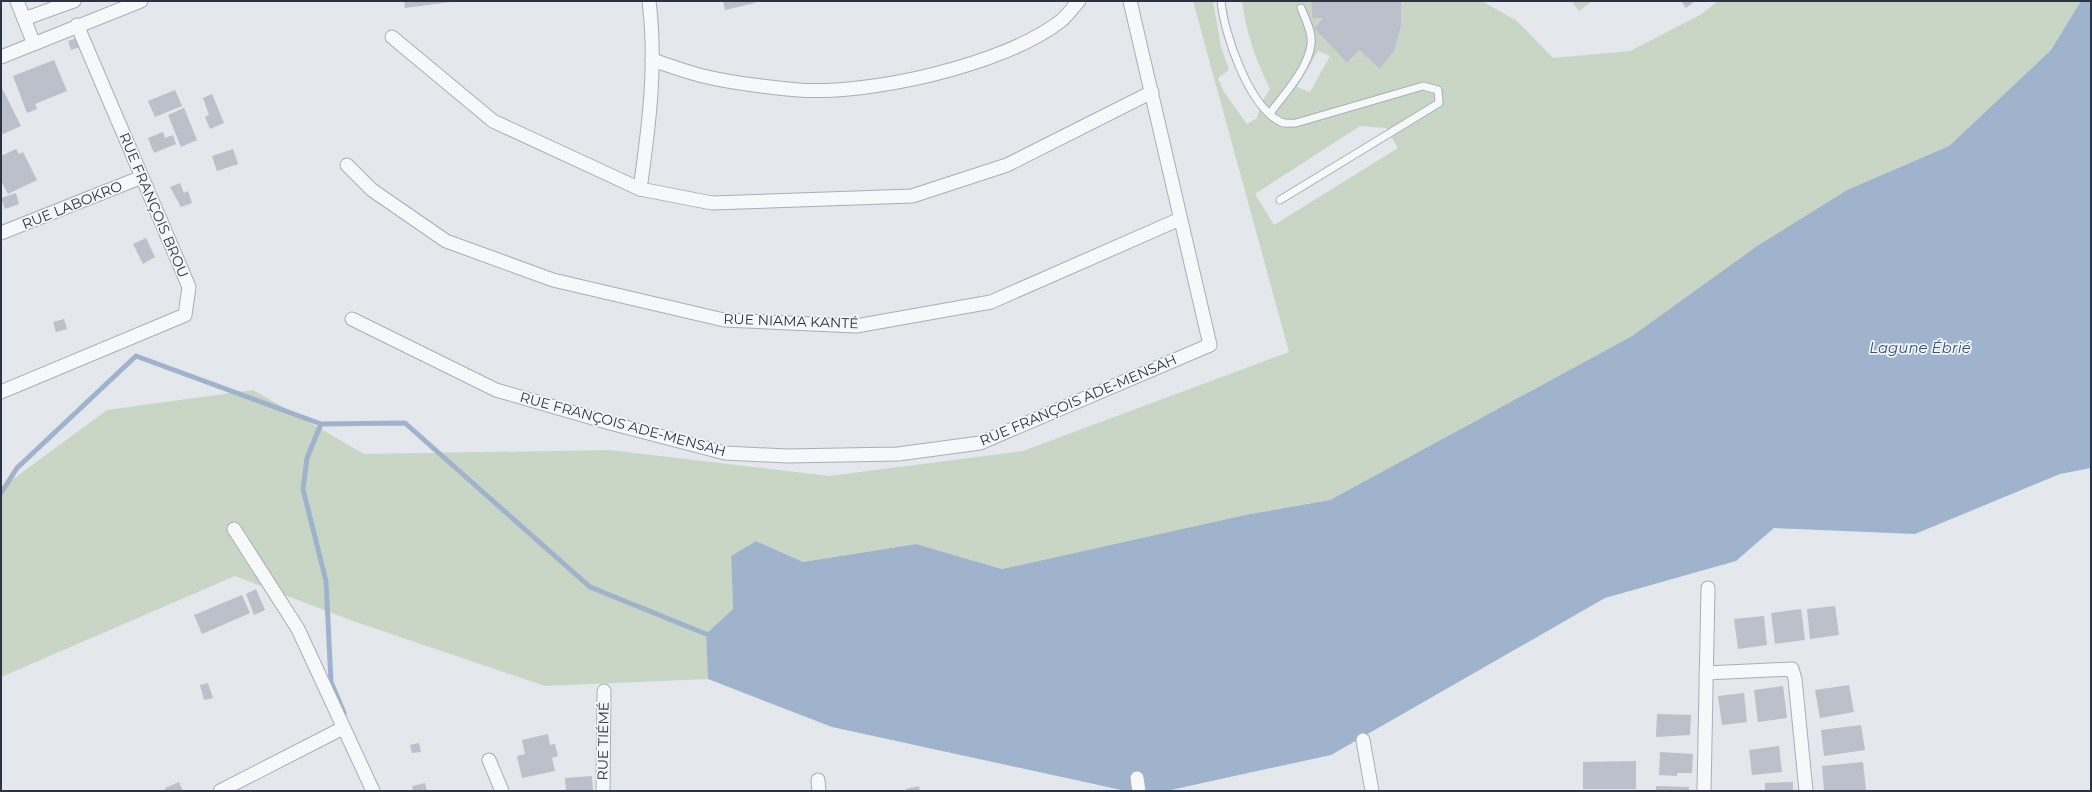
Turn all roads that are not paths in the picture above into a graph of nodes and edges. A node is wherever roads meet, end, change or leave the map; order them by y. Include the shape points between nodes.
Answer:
1 (17, 1) edge
2 (74, 1) edge
3 (141, 1) edge
4 (649, 1) edge
5 (1079, 1) edge
6 (1130, 1) edge
7 (1221, 1) edge
8 (1301, 8) dead end
9 (24, 19) junction
10 (78, 25) junction
11 (392, 37) dead end
12 (34, 44) junction
13 (1, 57) edge
14 (652, 60) junction
15 (1152, 92) junction
16 (1270, 113) junction
17 (347, 165) dead end
18 (142, 177) junction
19 (640, 189) junction
20 (1280, 200) dead end
21 (1180, 219) junction
22 (1, 233) edge
23 (352, 319) dead end
24 (1, 392) edge
25 (234, 529) dead end
26 (1708, 588) dead end
27 (1706, 673) junction
28 (604, 692) dead end
29 (343, 728) junction
30 (1364, 740) dead end
31 (489, 760) dead end
32 (220, 791) edge
33 (373, 791) edge
34 (502, 791) edge
35 (603, 791) edge
36 (1372, 791) edge
37 (1704, 791) edge
38 (1806, 791) edge

1 - 9 street
2 - 9 street
3 - 10 street
4 - 14 street
5 - 14 street via 1059,23 1007,52 948,71 886,84 836,90 798,90 700,75
6 - 15 street, RUE FRANÇOIS ADE-MENSAH
7 - 16 lane via 1226,32 1236,59 1248,84
8 - 16 lane via 1312,43 1307,59
9 - 12 street
10 - 12 street
10 - 18 street, RUE FRANÇOIS BROU
11 - 19 street via 493,121
12 - 13 street
14 - 19 street via 651,112
15 - 19 street via 1007,165 912,196 712,203
15 - 21 street, RUE FRANÇOIS ADE-MENSAH
16 - 20 lane via 1282,122 1296,123 1423,86 1438,90 1439,103
17 - 21 street, RUE NIAMA KANTÉ via 372,190 446,240 553,280 724,320 856,326 991,302
18 - 22 street, RUE LABOKRO
18 - 24 street, RUE FRANÇOIS BROU via 189,287 185,315
21 - 23 street, RUE FRANÇOIS ADE-MENSAH via 1210,345 980,443 898,454 787,456 725,453 610,424 496,390
25 - 29 street via 298,629
26 - 27 street
27 - 37 street
27 - 38 street via 1792,669
28 - 35 street, RUE TIÉMÉ
29 - 32 street
29 - 33 street
30 - 36 street
31 - 34 street

